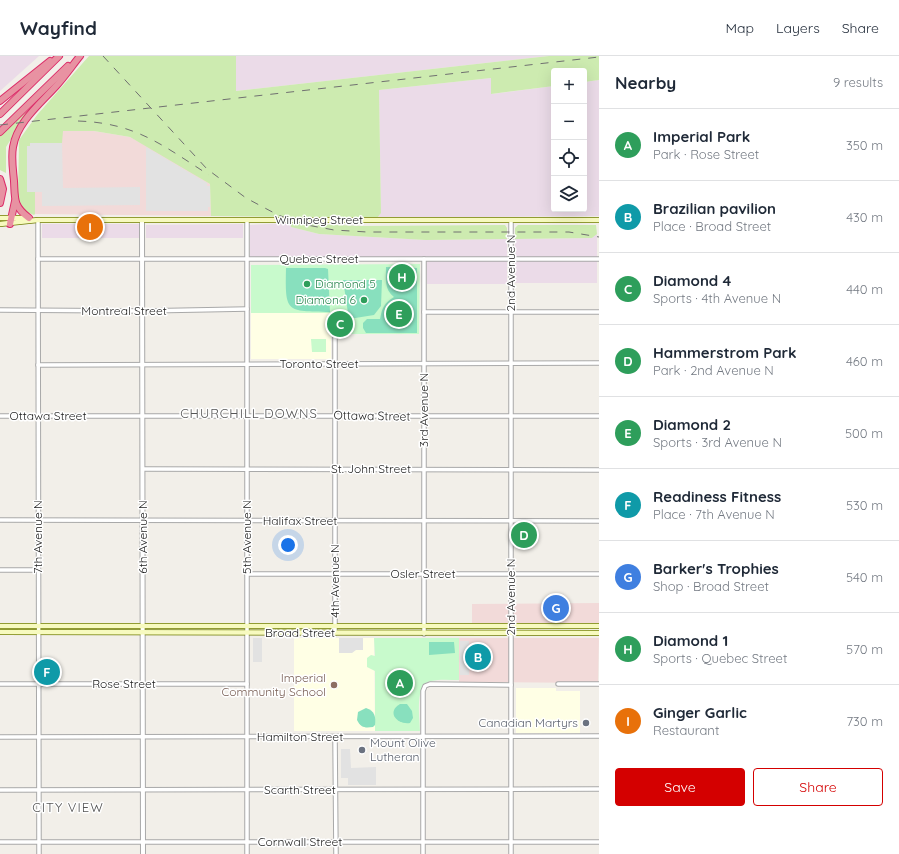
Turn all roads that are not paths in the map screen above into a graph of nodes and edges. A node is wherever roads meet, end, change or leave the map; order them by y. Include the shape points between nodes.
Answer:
1 (56, 56) edge
2 (59, 56) edge
3 (79, 56) edge
4 (0, 101) edge
5 (0, 114) edge
6 (0, 132) edge
7 (0, 179) edge
8 (15, 199) junction
9 (0, 203) edge
10 (0, 218) edge
11 (29, 218) junction
12 (38, 220) junction
13 (142, 220) junction
14 (247, 220) junction
15 (511, 220) junction
16 (599, 220) edge
17 (11, 221) junction
18 (0, 224) edge
19 (38, 259) junction
20 (142, 259) junction
21 (247, 259) junction
22 (424, 259) junction
23 (512, 259) junction
24 (599, 259) edge
25 (247, 309) junction
26 (0, 310) edge
27 (38, 310) junction
28 (142, 312) junction
29 (424, 312) junction
30 (511, 312) junction
31 (599, 312) edge
32 (335, 337) dead end
33 (142, 364) junction
34 (247, 364) junction
35 (335, 364) junction
36 (424, 364) junction
37 (511, 364) junction
38 (599, 364) edge
39 (38, 365) junction
40 (0, 416) edge
41 (38, 416) junction
42 (143, 416) junction
43 (247, 416) junction
44 (335, 416) junction
45 (599, 416) edge
46 (424, 417) junction
47 (511, 417) junction
48 (335, 468) junction
49 (511, 468) junction
50 (247, 469) junction
51 (424, 469) junction
52 (143, 470) junction
53 (599, 470) edge
54 (0, 520) edge
55 (38, 521) junction
56 (143, 521) junction
57 (335, 521) junction
58 (511, 521) junction
59 (599, 521) edge
60 (247, 522) junction
61 (424, 522) junction
62 (0, 570) edge
63 (38, 570) junction
64 (247, 574) junction
65 (335, 574) junction
66 (424, 574) junction
67 (511, 574) junction
68 (599, 574) edge
69 (0, 626) edge
70 (38, 626) junction
71 (143, 626) junction
72 (247, 626) junction
73 (335, 626) junction
74 (424, 626) junction
75 (512, 626) junction
76 (599, 626) edge
77 (0, 632) edge
78 (38, 633) junction
79 (143, 633) junction
80 (247, 633) junction
81 (335, 633) junction
82 (599, 633) edge
83 (424, 634) junction
84 (512, 634) junction
85 (0, 684) edge
86 (39, 684) junction
87 (247, 684) junction
88 (558, 684) dead end
89 (599, 684) edge
90 (143, 685) junction
91 (512, 685) junction
92 (38, 736) junction
93 (143, 736) junction
94 (599, 736) edge
95 (0, 737) edge
96 (247, 737) junction
97 (335, 737) junction
98 (423, 737) junction
99 (511, 737) junction
100 (38, 789) junction
101 (143, 789) junction
102 (423, 789) junction
103 (512, 789) junction
104 (599, 789) edge
105 (0, 790) edge
106 (247, 790) junction
107 (336, 790) junction
108 (0, 842) edge
109 (39, 842) junction
110 (143, 842) junction
111 (247, 842) junction
112 (336, 842) junction
113 (423, 842) junction
114 (511, 842) junction
115 (599, 842) edge
116 (39, 854) edge
117 (143, 854) edge
118 (247, 854) edge
119 (336, 854) edge
120 (423, 854) edge
121 (511, 854) edge

1 - 4 highway
2 - 5 highway
3 - 6 highway
3 - 8 highway via 57,85 41,100 18,132 12,156
7 - 9 highway via 3,189
8 - 11 highway via 19,211
8 - 17 highway
10 - 17 main road, Winnipeg Street
11 - 12 main road, Winnipeg Street
11 - 17 main road, Winnipeg Street
12 - 13 main road, Winnipeg Street
12 - 17 main road, Winnipeg Street
12 - 19 street, 7th Avenue N
13 - 14 main road, Winnipeg Street
13 - 20 street, 6th Avenue N
14 - 15 main road, Winnipeg Street
14 - 21 street, 5th Avenue N
15 - 16 main road, Winnipeg Street
15 - 23 street, 2nd Avenue N
17 - 18 main road, Winnipeg Street
19 - 20 street, Quebec Street
19 - 27 street, 7th Avenue N
20 - 21 street, Quebec Street
20 - 28 street, 6th Avenue N
21 - 22 street, Quebec Street
21 - 25 street, 5th Avenue N
22 - 23 street, Quebec Street
22 - 29 street, 3rd Avenue N
23 - 24 street, Quebec Street
23 - 30 street, 2nd Avenue N
25 - 28 street, Montreal Street
25 - 34 street, 5th Avenue N
26 - 27 street, Montreal Street
27 - 28 street, Montreal Street
27 - 39 street, 7th Avenue N
28 - 33 street, 6th Avenue N
29 - 30 street
29 - 36 street, 3rd Avenue N
30 - 31 street
30 - 37 street, 2nd Avenue N
32 - 35 street, 4th Avenue N
33 - 34 street, Toronto Street
33 - 39 street, Toronto Street
33 - 42 street, 6th Avenue N
34 - 35 street, Toronto Street
34 - 43 street, 5th Avenue N
35 - 36 street, Toronto Street
35 - 44 street, 4th Avenue N
36 - 37 street, Toronto Street
36 - 46 street, 3rd Avenue N
37 - 38 street, Toronto Street
37 - 47 street, 2nd Avenue N
39 - 41 street, 7th Avenue N
40 - 41 street, Ottawa Street
41 - 42 street, Ottawa Street
41 - 55 street, 7th Avenue N
42 - 43 street, Ottawa Street
42 - 52 street, 6th Avenue N
43 - 44 street, Ottawa Street
43 - 50 street, 5th Avenue N
44 - 46 street, Ottawa Street
44 - 48 street, 4th Avenue N
45 - 47 street, Ottawa Street
46 - 47 street, Ottawa Street
46 - 51 street, 3rd Avenue N
47 - 49 street, 2nd Avenue N
48 - 50 street, St. John Street
48 - 51 street, St. John Street
48 - 57 street, 4th Avenue N
49 - 51 street, St. John Street
49 - 53 street, St. John Street
49 - 58 street, 2nd Avenue N
50 - 52 street, St. John Street
50 - 60 street, 5th Avenue N
51 - 61 street, 3rd Avenue N
52 - 56 street, 6th Avenue N
54 - 55 street, Halifax Street
55 - 56 street, Halifax Street
55 - 63 street, 7th Avenue N
56 - 60 street, Halifax Street
56 - 71 street, 6th Avenue N
57 - 60 street, Halifax Street
57 - 61 street, Halifax Street
57 - 65 street, 4th Avenue N
58 - 59 street, Halifax Street
58 - 61 street, Halifax Street
58 - 67 street, 2nd Avenue N
60 - 64 street, 5th Avenue N
61 - 66 street, 3rd Avenue N
62 - 63 street
63 - 70 street, 7th Avenue N
64 - 65 street, Osler Street
64 - 72 street, 5th Avenue N
65 - 66 street, Osler Street
65 - 73 street, 4th Avenue N
66 - 67 street, Osler Street
66 - 74 street, 3rd Avenue N
67 - 68 street, Osler Street
67 - 75 street, 2nd Avenue N
69 - 70 main road, Broad Street
70 - 71 main road, Broad Street
70 - 78 street, 7th Avenue N
71 - 72 main road, Broad Street
71 - 79 street, 6th Avenue N
72 - 73 main road, Broad Street
72 - 80 street, 5th Avenue N
73 - 74 main road, Broad Street
73 - 81 street, 4th Avenue N
74 - 75 main road, Broad Street
74 - 83 street, 3rd Avenue N
75 - 76 main road, Broad Street
75 - 84 street, 2nd Avenue N
77 - 78 main road, Broad Street
78 - 79 main road, Broad Street
78 - 86 street, 7th Avenue N
79 - 80 main road, Broad Street
79 - 90 street, 6th Avenue N
80 - 81 main road, Broad Street
80 - 87 street, 5th Avenue N
81 - 83 main road, Broad Street
82 - 84 main road, Broad Street
83 - 84 main road, Broad Street
84 - 91 street, 2nd Avenue N
85 - 86 street, Rose Street
86 - 90 street, Rose Street
86 - 92 street, 7th Avenue N
87 - 90 street, Rose Street
87 - 96 street, 5th Avenue N
88 - 89 street
90 - 93 street, 6th Avenue N
91 - 98 street via 425,686
91 - 99 street, 2nd Avenue N
92 - 93 street, Hamilton Street
92 - 95 street, Hamilton Street
92 - 100 street, 7th Avenue N
93 - 96 street, Hamilton Street
93 - 101 street, 6th Avenue N
94 - 99 street, Hamilton Street
96 - 97 street, Hamilton Street
96 - 106 street, 5th Avenue N
97 - 98 street, Hamilton Street
97 - 107 street
98 - 99 street, Hamilton Street
98 - 102 street
99 - 103 street, 2nd Avenue N
100 - 101 street, Scarth Street
100 - 105 street, Scarth Street
100 - 109 street, 7th Avenue N
101 - 106 street, Scarth Street
101 - 110 street, 6th Avenue N
102 - 103 street, Scarth Street
102 - 107 street, Scarth Street
102 - 113 street
103 - 104 street, Scarth Street
103 - 114 street, 2nd Avenue N
106 - 107 street, Scarth Street
106 - 111 street, 5th Avenue N
107 - 112 street
108 - 109 street, Cornwall Street
109 - 110 street, Cornwall Street
109 - 116 street, 7th Avenue N
110 - 111 street, Cornwall Street
110 - 117 street, 6th Avenue N
111 - 112 street, Cornwall Street
111 - 118 street, 5th Avenue N
112 - 113 street, Cornwall Street
112 - 119 street
113 - 114 street, Cornwall Street
113 - 120 street
114 - 115 street, Cornwall Street
114 - 121 street, 2nd Avenue N

